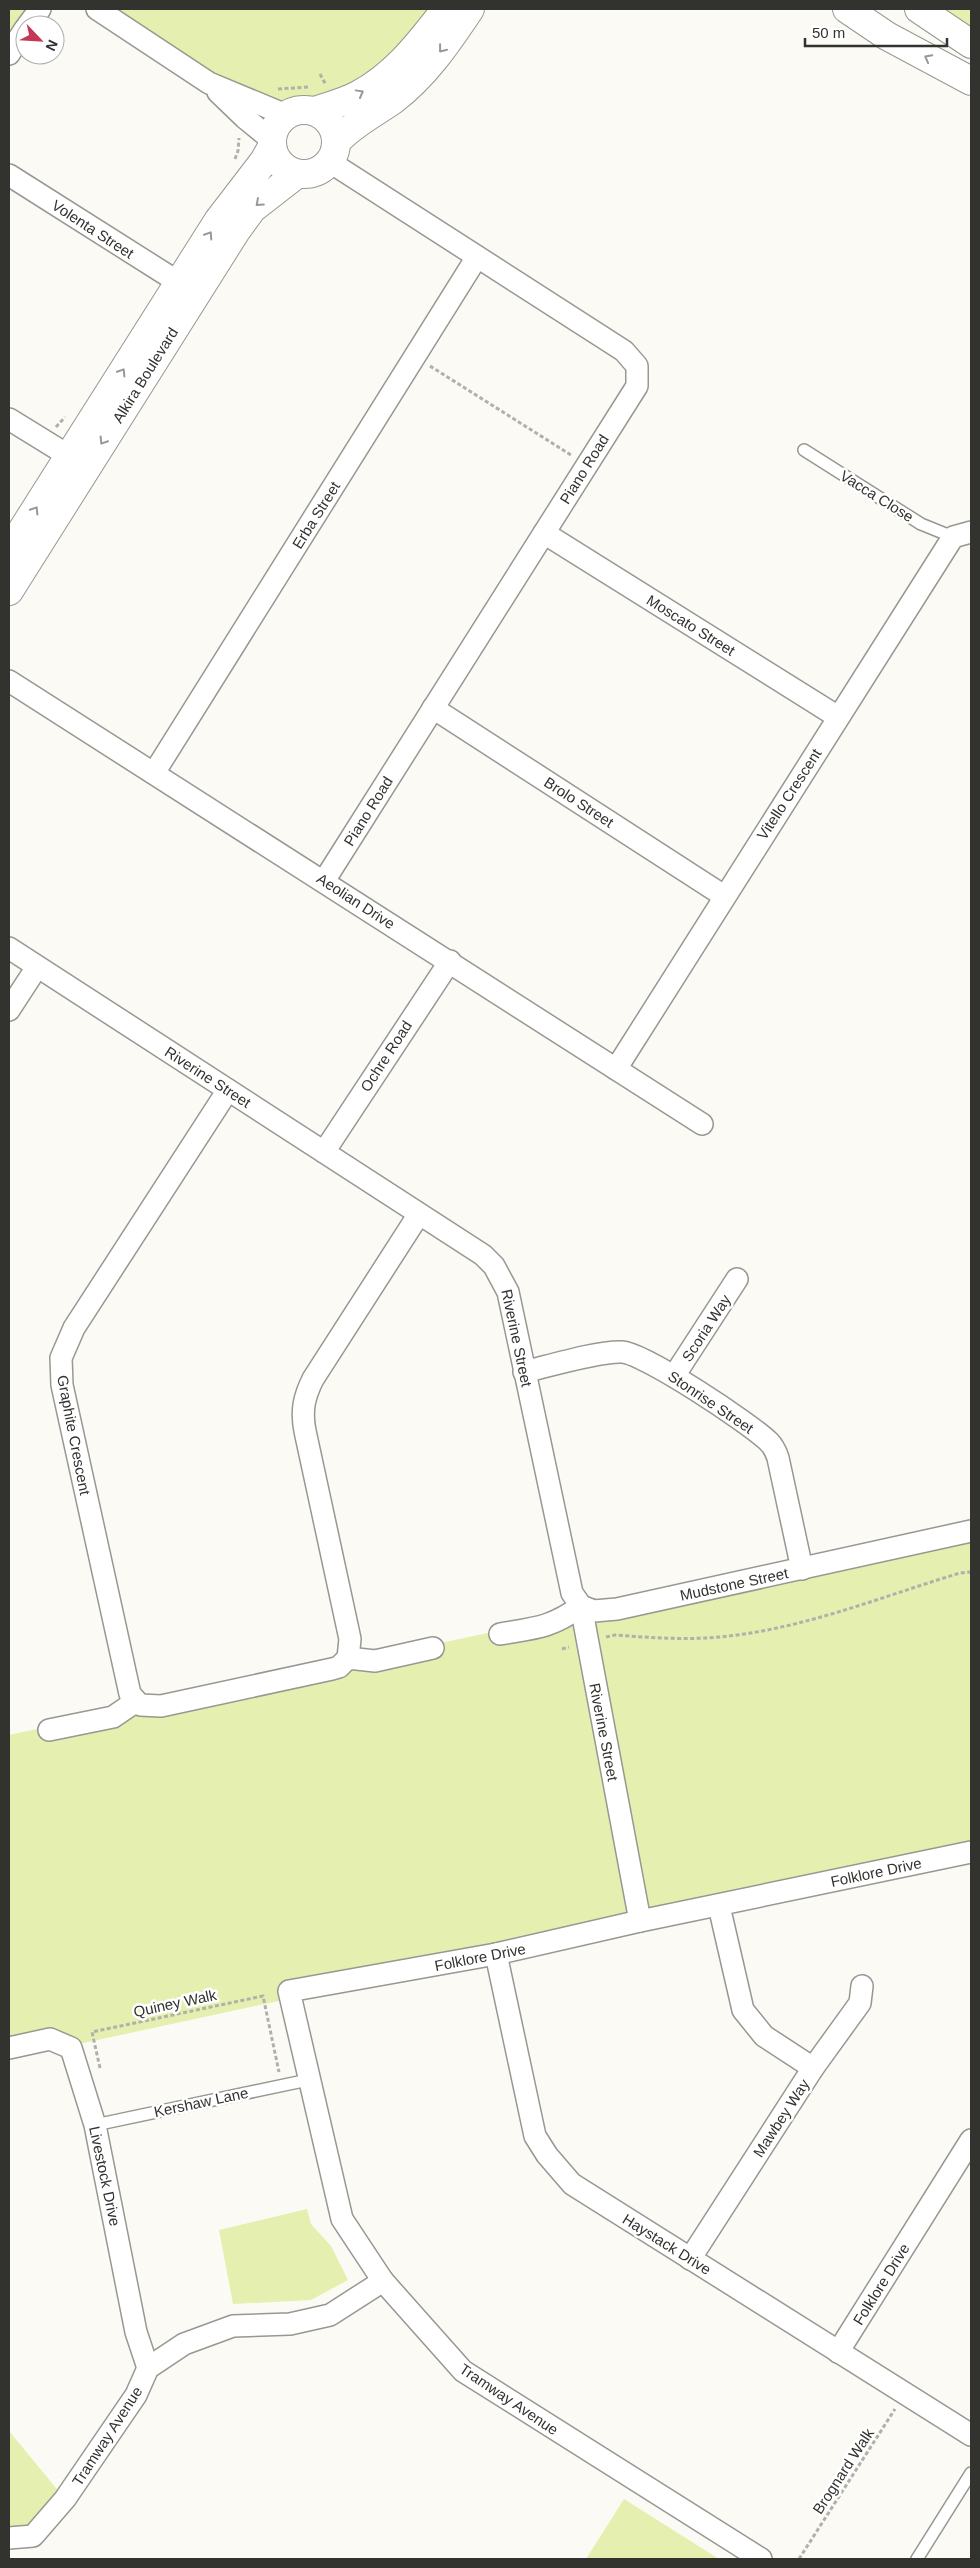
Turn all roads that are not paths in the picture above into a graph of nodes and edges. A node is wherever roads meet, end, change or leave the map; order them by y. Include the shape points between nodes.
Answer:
1 (97, 9) edge
2 (446, 9) edge
3 (470, 9) edge
4 (847, 9) edge
5 (919, 9) edge
6 (971, 44) edge
7 (971, 80) edge
8 (209, 83) junction
9 (315, 111) junction
10 (286, 115) junction
11 (272, 143) junction
12 (333, 151) junction
13 (297, 174) junction
14 (9, 175) edge
15 (477, 257) junction
16 (178, 282) junction
17 (9, 419) edge
18 (804, 450) dead end
19 (69, 456) junction
20 (544, 533) junction
21 (962, 535) edge
22 (9, 551) edge
23 (9, 591) edge
24 (9, 681) edge
25 (433, 708) junction
26 (838, 717) junction
27 (154, 773) junction
28 (324, 881) junction
29 (724, 896) junction
30 (9, 948) edge
31 (450, 961) junction
32 (37, 967) junction
33 (9, 1010) edge
34 (616, 1068) junction
35 (228, 1090) junction
36 (702, 1124) dead end
37 (324, 1152) junction
38 (419, 1214) junction
39 (737, 1279) dead end
40 (524, 1372) junction
41 (674, 1376) junction
42 (971, 1532) edge
43 (802, 1569) junction
44 (581, 1606) junction
45 (500, 1634) dead end
46 (433, 1648) dead end
47 (348, 1658) junction
48 (135, 1702) junction
49 (49, 1730) dead end
50 (971, 1852) edge
51 (719, 1906) junction
52 (640, 1921) junction
53 (496, 1954) junction
54 (862, 1986) dead end
55 (9, 2048) edge
56 (813, 2068) junction
57 (308, 2080) junction
58 (95, 2125) junction
59 (971, 2140) edge
60 (690, 2258) junction
61 (383, 2281) junction
62 (838, 2352) junction
63 (148, 2368) junction
64 (971, 2435) edge
65 (971, 2473) edge
66 (9, 2538) edge
67 (761, 2559) edge
68 (917, 2559) edge

1 - 8 street
9 -> 2 street via 357,96 389,74 408,58
3 -> 12 street via 446,44 410,85 393,100 351,126
7 -> 4 street via 887,36
5 - 6 street
8 - 10 street
8 - 11 street
9 - 10 street via 305,109
9 - 12 street via 330,122
10 - 11 street via 274,130
11 - 13 street via 280,164
16 -> 11 street, Alkira Boulevard via 218,221 264,161
12 - 13 street via 316,172
12 - 15 street, Piano Road
13 -> 23 street, Alkira Boulevard via 252,209 236,231
14 - 16 street, Volenta Street
15 - 20 street, Piano Road via 624,351 637,366 637,386
15 - 27 street, Erba Street
19 -> 16 street, Alkira Boulevard
17 - 19 street
18 - 21 lane, Vacca Close via 921,524
22 -> 19 street, Alkira Boulevard
20 - 25 street, Piano Road
20 - 26 street, Moscato Street
21 - 26 street, Vitello Crescent
24 - 27 street, Aeolian Drive
25 - 28 street, Piano Road
25 - 29 street, Brolo Street
26 - 29 street, Vitello Crescent
27 - 28 street, Aeolian Drive
28 - 31 street, Aeolian Drive
29 - 34 street, Vitello Crescent
30 - 32 street, Riverine Street
31 - 34 street, Aeolian Drive
31 - 37 street, Ochre Road
32 - 33 street
32 - 35 street, Riverine Street
34 - 36 street, Aeolian Drive
35 - 37 street, Riverine Street
35 - 48 street, Graphite Crescent via 74,1328 61,1358 62,1385 124,1676
37 - 38 street, Riverine Street
38 - 40 street, Riverine Street via 483,1255 494,1266 508,1292
38 - 47 street via 313,1378 304,1401 302,1416 350,1639
39 - 41 street, Scoria Way
40 - 41 street, Stonrise Street via 623,1352
40 - 44 street, Riverine Street via 572,1593
41 - 43 street, Stonrise Street via 760,1435 775,1450
42 - 43 street, Mudstone Street
43 - 44 street, Mudstone Street via 618,1609 594,1611
44 - 45 street via 557,1622
44 - 52 street, Riverine Street
46 - 47 street via 375,1661
47 - 48 street via 339,1667 247,1689 161,1706
48 - 49 street via 112,1718
50 - 51 street, Folklore Drive
51 - 52 street, Folklore Drive
51 - 56 street, Mawbey Way via 743,2010 764,2036
52 - 53 street, Folklore Drive
53 - 57 street, Folklore Drive via 289,1991
53 - 60 street, Haystack Drive via 535,2136 547,2155 572,2184
54 - 56 street via 860,2003
55 - 58 street, Livestock Drive via 50,2039 71,2048
56 - 60 street, Mawbey Way
57 - 58 lane, Kershaw Lane
57 - 61 street, Folklore Drive via 342,2219
58 - 63 street, Livestock Drive via 136,2332
59 - 62 street, Folklore Drive
60 - 62 street, Haystack Drive
61 - 63 street, Tramway Avenue via 330,2315 290,2324 232,2326 184,2344
61 - 67 street, Tramway Avenue via 463,2371
62 - 64 street, Haystack Drive
63 - 66 street, Tramway Avenue via 136,2396 65,2499 33,2536
65 - 68 lane

